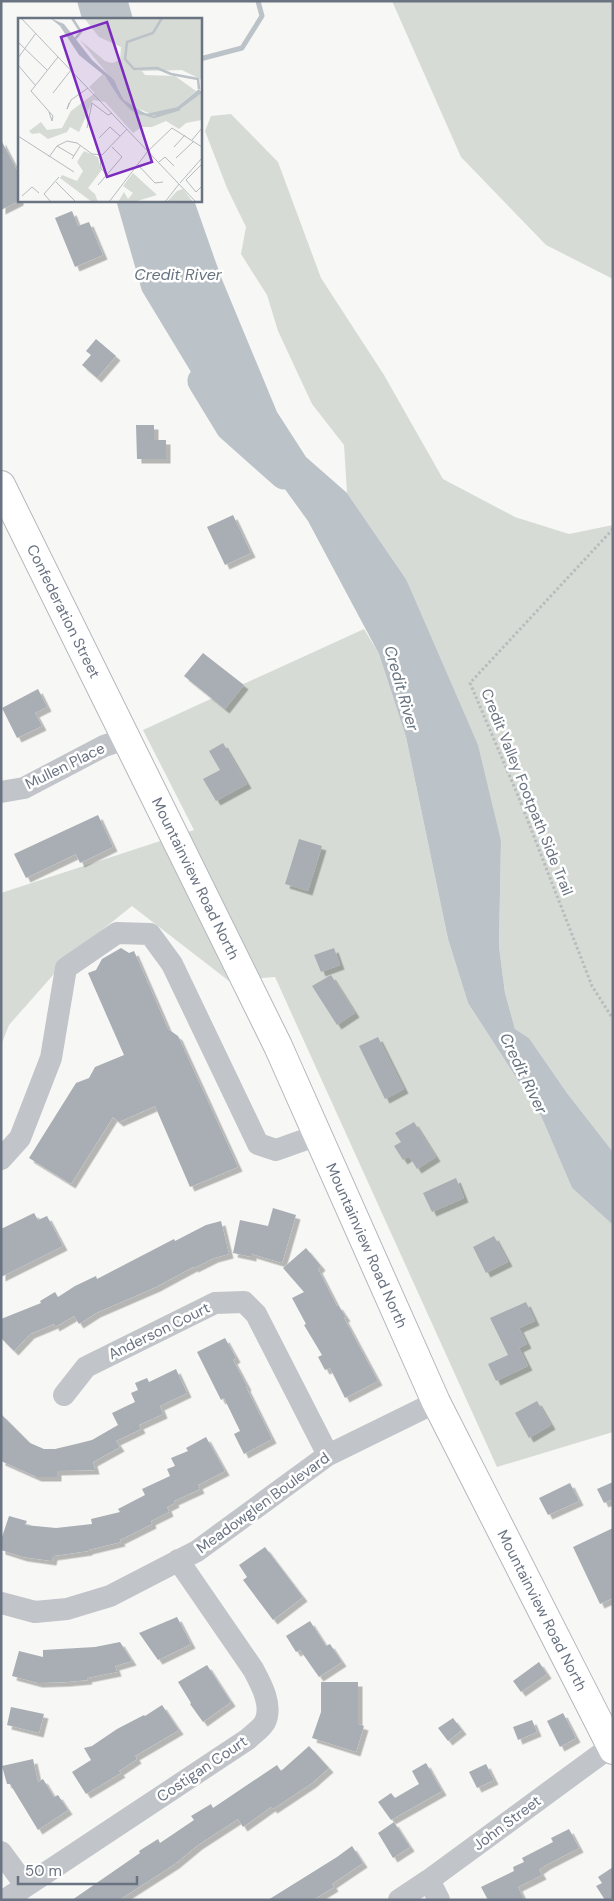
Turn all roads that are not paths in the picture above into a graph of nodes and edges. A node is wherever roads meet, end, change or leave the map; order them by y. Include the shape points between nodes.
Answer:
1 (1, 485) edge
2 (128, 738) junction
3 (1, 792) edge
4 (318, 1135) junction
5 (1, 1159) edge
6 (64, 1395) dead end
7 (436, 1402) junction
8 (328, 1455) junction
9 (178, 1560) junction
10 (1, 1603) edge
11 (612, 1747) edge
12 (1, 1852) edge
13 (26, 1886) junction
14 (434, 1890) edge
15 (5, 1900) edge
16 (399, 1900) edge

1 - 2 main road, Confederation Street
2 - 3 street, Mullen Place via 104,746 31,785
2 - 4 main road, Mountainview Road North
4 - 5 street via 276,1150 258,1144 172,964 150,934 117,933 66,968 51,1058 20,1138
4 - 7 main road, Mountainview Road North
6 - 8 street, Anderson Court via 86,1367 215,1303 244,1302 256,1314
7 - 8 street, Meadowglen Boulevard
7 - 11 main road, Mountainview Road North
8 - 9 street, Meadowglen Boulevard via 197,1551
9 - 10 street, Meadowglen Boulevard via 110,1596 67,1609 35,1612
9 - 13 street, Costigan Court via 254,1669 268,1706 265,1722 248,1739
11 - 14 street, John Street
12 - 13 street
13 - 15 street, Costigan Court
14 - 16 street, John Street

